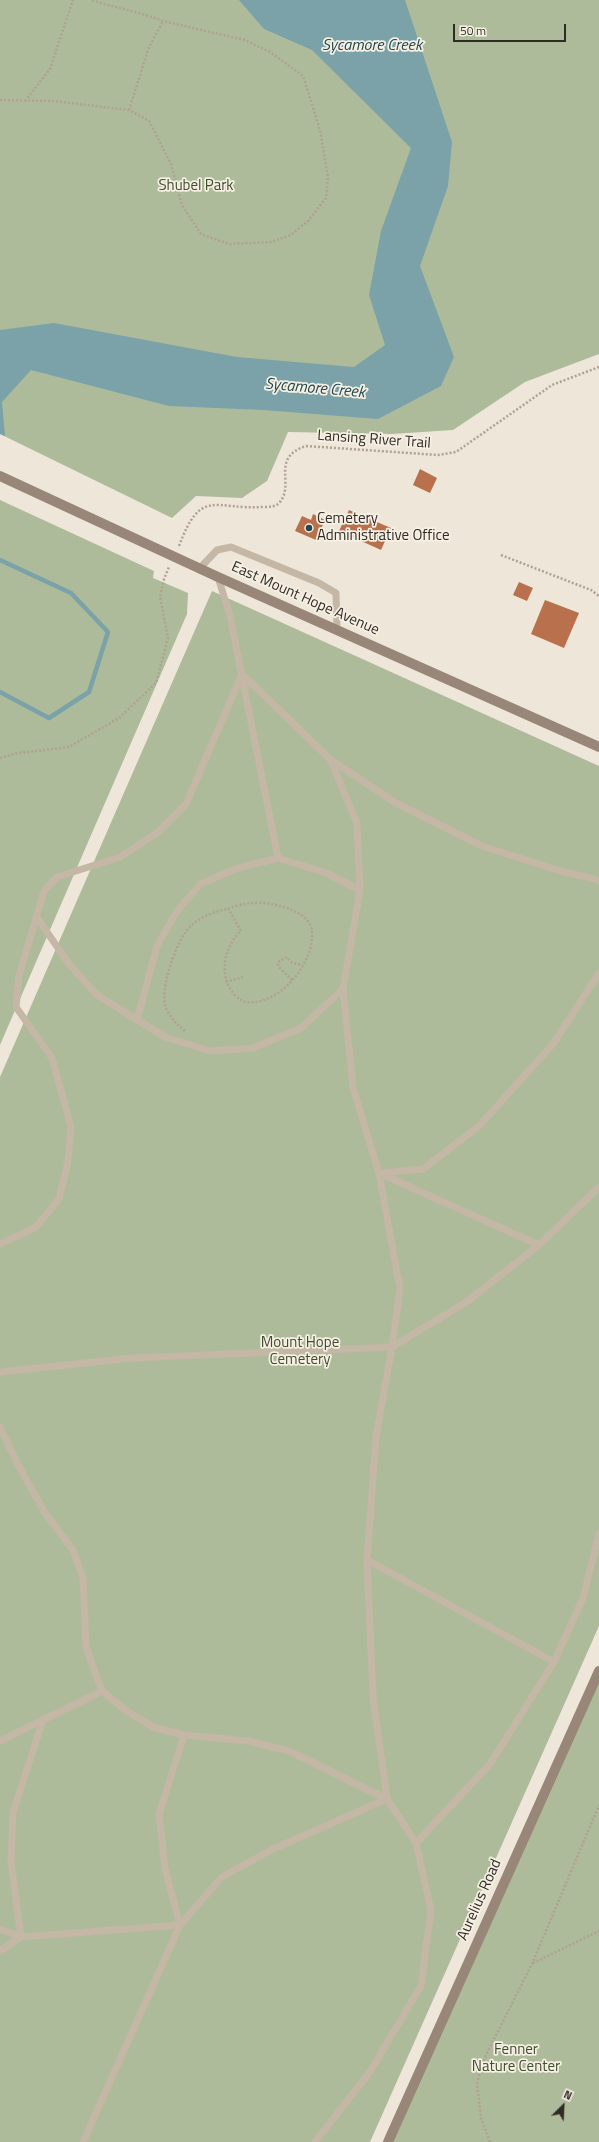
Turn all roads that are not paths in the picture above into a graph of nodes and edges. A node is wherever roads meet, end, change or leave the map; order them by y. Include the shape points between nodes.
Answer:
1 (0, 476) edge
2 (200, 568) junction
3 (218, 577) junction
4 (337, 630) junction
5 (242, 674) junction
6 (599, 747) edge
7 (330, 760) junction
8 (278, 858) junction
9 (599, 880) edge
10 (360, 890) junction
11 (36, 916) junction
12 (599, 973) edge
13 (343, 989) junction
14 (137, 1020) junction
15 (379, 1173) junction
16 (599, 1187) edge
17 (0, 1244) edge
18 (539, 1245) junction
19 (392, 1347) junction
20 (0, 1372) edge
21 (0, 1427) edge
22 (599, 1534) edge
23 (367, 1560) junction
24 (554, 1662) junction
25 (599, 1671) edge
26 (102, 1690) junction
27 (43, 1720) junction
28 (184, 1735) junction
29 (0, 1741) edge
30 (387, 1799) junction
31 (416, 1843) junction
32 (180, 1925) junction
33 (0, 1929) edge
34 (21, 1937) junction
35 (0, 1951) edge
36 (83, 2142) edge
37 (315, 2142) edge
38 (388, 2142) edge

1 - 2 street, East Mount Hope Avenue
2 - 3 street, East Mount Hope Avenue
2 - 4 lane via 218,550 231,547 319,583 336,593
3 - 4 street, East Mount Hope Avenue
3 - 5 lane via 230,616
4 - 6 street, East Mount Hope Avenue
5 - 7 lane
5 - 8 lane
5 - 11 lane via 186,804 157,832 120,857 57,877 44,891
7 - 9 lane via 396,803 482,846 557,870
7 - 10 lane via 357,823
8 - 10 lane via 326,873
8 - 14 lane via 238,868 200,884 177,911 157,946
10 - 13 lane
11 - 14 lane via 69,964 98,995
11 - 17 lane via 19,976 16,1007 52,1058 71,1127 68,1162 59,1199 36,1227
12 - 15 lane via 553,1044 479,1126 423,1169
13 - 14 lane via 301,1028 253,1048 210,1051 165,1037
13 - 15 lane via 352,1088
15 - 18 lane
15 - 19 lane via 400,1289
16 - 18 lane
18 - 19 lane via 465,1303
19 - 20 lane via 132,1358
19 - 23 lane via 376,1437
21 - 26 lane via 45,1513 73,1550 83,1578 86,1647
22 - 24 lane via 583,1598
23 - 24 lane
23 - 30 lane via 373,1696
24 - 31 lane via 490,1764
25 - 38 street, Aurelius Road
26 - 27 lane
26 - 28 lane via 126,1710 153,1727
27 - 29 lane
27 - 34 lane via 13,1812 11,1862
28 - 30 lane via 248,1741 289,1750
28 - 32 lane via 159,1814 165,1870
30 - 31 lane
30 - 32 lane via 273,1849 222,1877
31 - 37 lane via 432,1910 421,1986 369,2073
32 - 34 lane
32 - 36 lane
33 - 34 lane
34 - 35 lane

